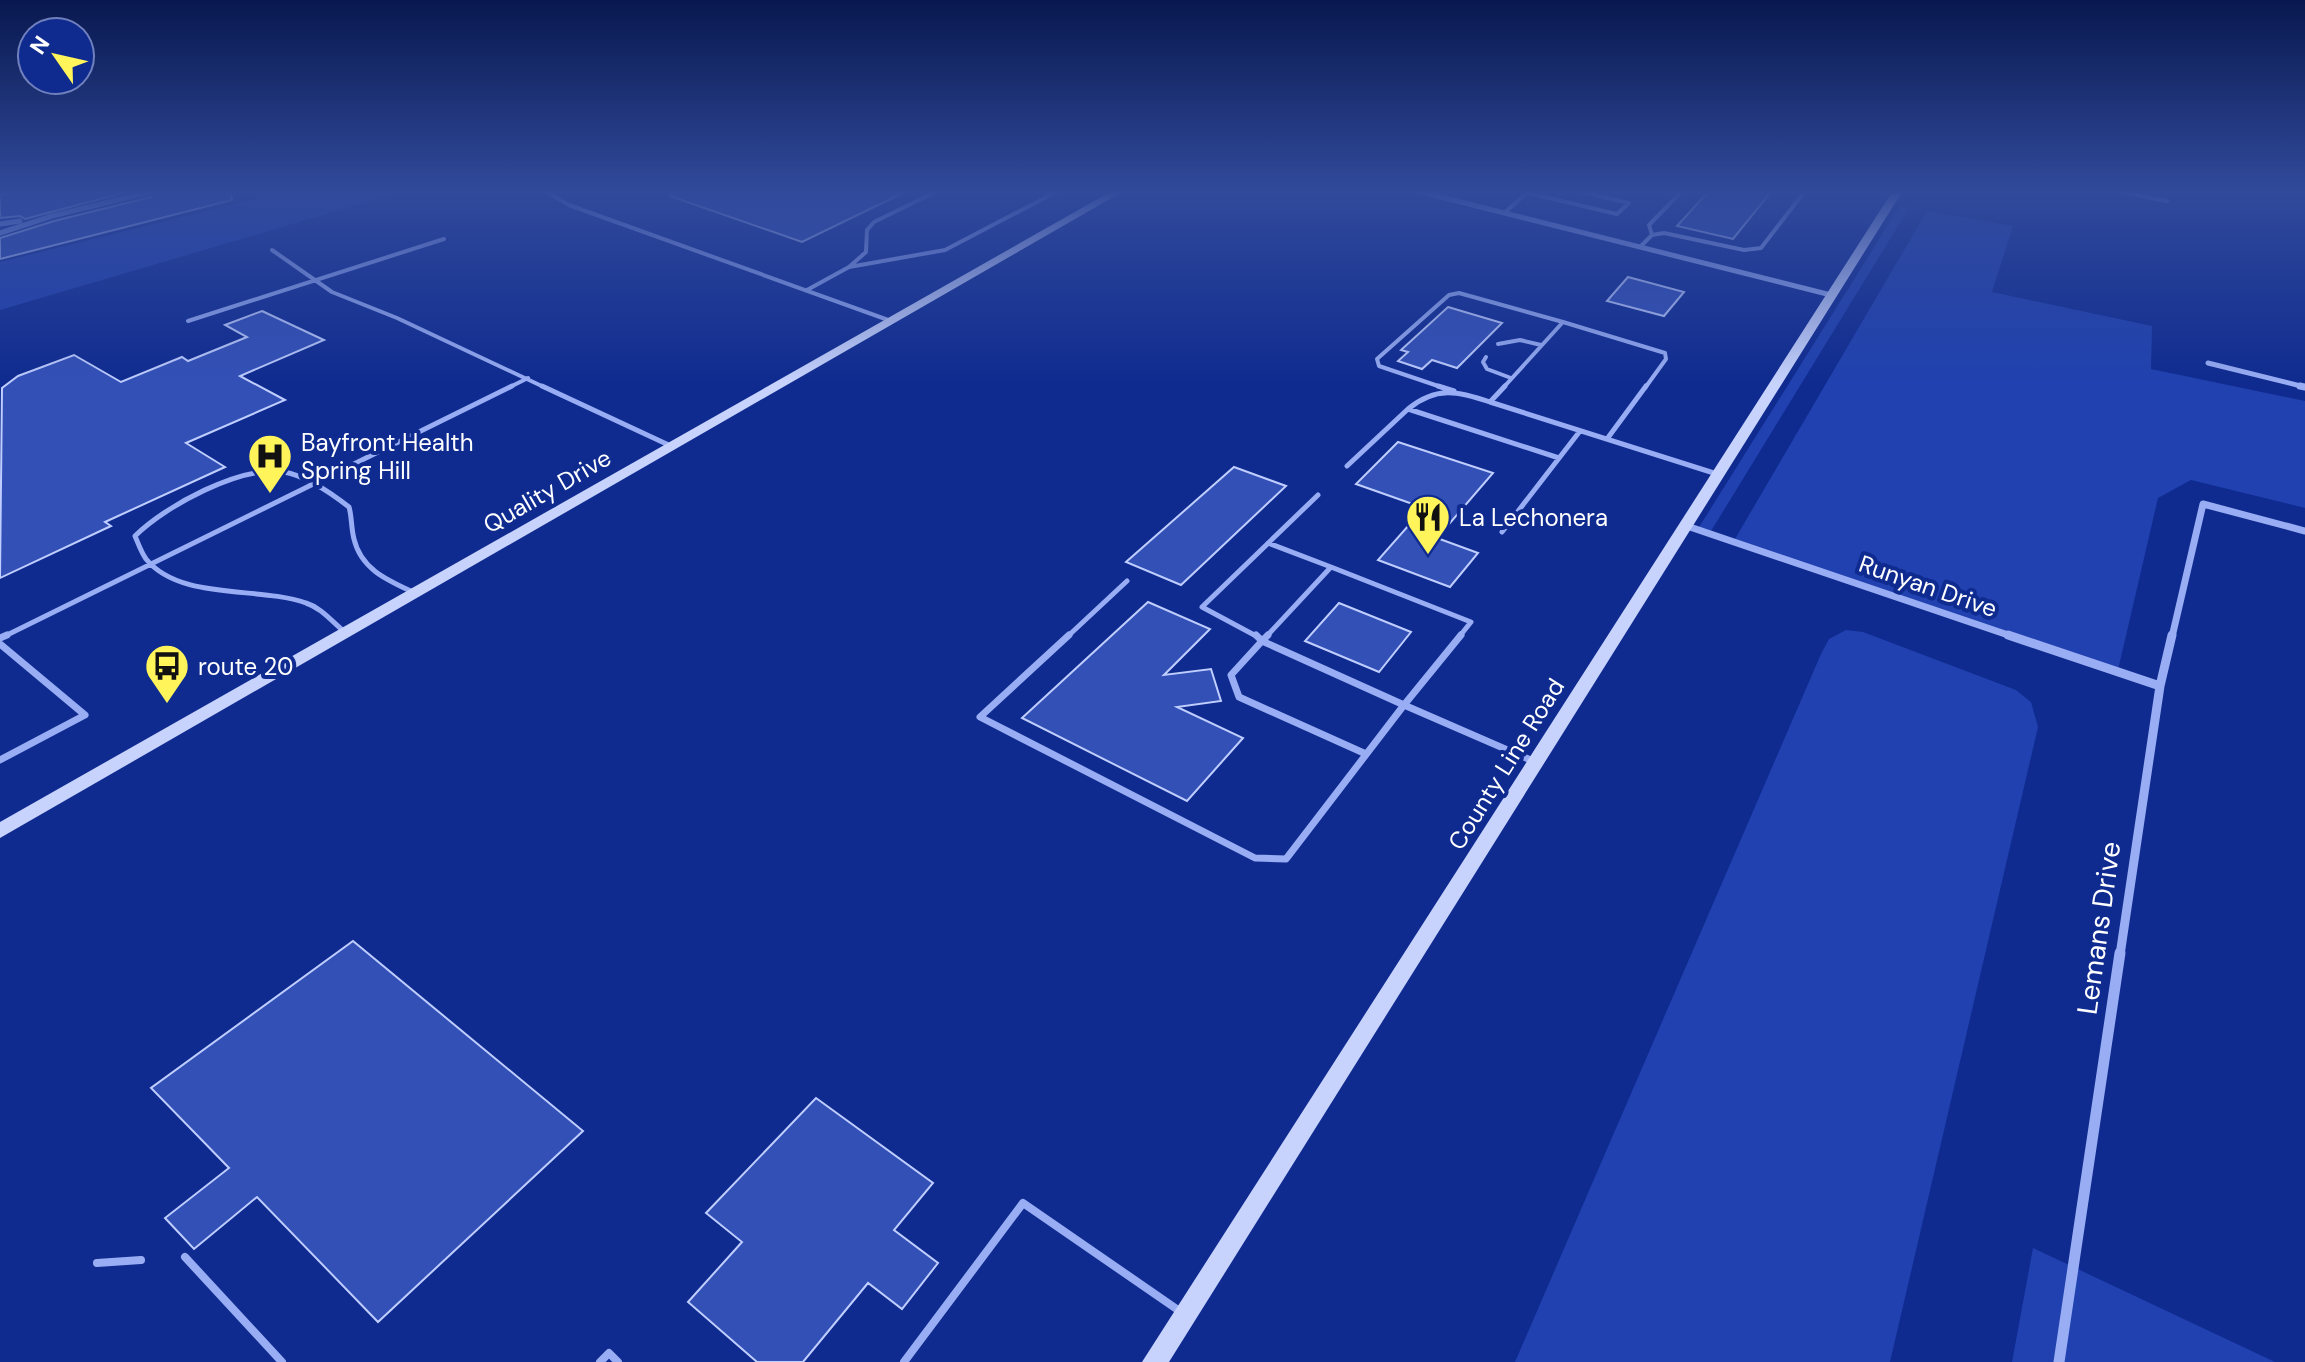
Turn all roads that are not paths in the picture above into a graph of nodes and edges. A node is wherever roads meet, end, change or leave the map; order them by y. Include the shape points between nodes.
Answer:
1 (280, 256) edge
2 (393, 256) edge
3 (708, 256) edge
4 (865, 256) edge
5 (911, 256) edge
6 (1007, 256) edge
7 (1674, 256) edge
8 (1856, 256) edge
9 (849, 267) junction
10 (315, 281) junction
11 (806, 291) junction
12 (1831, 295) junction
13 (188, 321) dead end
14 (893, 322) junction
15 (1563, 322) junction
16 (1498, 344) dead end
17 (1541, 345) junction
18 (1486, 357) dead end
19 (2208, 363) dead end
20 (528, 378) junction
21 (1511, 378) junction
22 (2305, 387) edge
23 (1454, 391) junction
24 (1490, 402) junction
25 (1408, 409) junction
26 (1580, 431) junction
27 (1607, 439) junction
28 (673, 447) junction
29 (1559, 458) junction
30 (1347, 466) dead end
31 (1717, 474) junction
32 (312, 486) junction
33 (1318, 495) dead end
34 (1684, 525) junction
35 (2305, 531) edge
36 (1502, 532) dead end
37 (1268, 543) junction
38 (152, 563) junction
39 (1331, 567) junction
40 (1127, 581) dead end
41 (416, 594) junction
42 (346, 633) junction
43 (0, 638) edge
44 (1262, 641) junction
45 (0, 644) edge
46 (2160, 686) junction
47 (1404, 705) junction
48 (1366, 754) junction
49 (0, 760) edge
50 (1536, 763) junction
51 (0, 831) edge
52 (185, 1257) dead end
53 (141, 1260) dead end
54 (97, 1263) dead end
55 (1184, 1314) junction
56 (282, 1362) edge
57 (600, 1362) edge
58 (618, 1362) edge
59 (904, 1362) edge
60 (1155, 1362) edge
61 (2059, 1362) edge

1 - 10 lane
2 - 10 lane
3 - 11 lane
4 - 9 lane
5 - 9 lane
6 - 14 main road, Quality Drive
7 - 12 street
8 - 12 main road, County Line Road
9 - 11 lane
10 - 13 lane
10 - 20 lane
11 - 14 lane
12 - 31 main road, County Line Road
14 - 28 main road, Quality Drive
15 - 17 lane
15 - 23 lane via 1459,293 1449,295 1377,359 1379,366
15 - 27 lane via 1665,353 1666,359
16 - 17 lane via 1520,340
17 - 21 lane
18 - 21 lane via 1487,369
19 - 22 street
20 - 28 lane
20 - 32 lane
21 - 24 lane
23 - 24 lane
23 - 25 lane via 1431,392
24 - 26 lane
25 - 29 lane
25 - 30 lane
26 - 27 lane
26 - 29 lane
27 - 31 lane
28 - 41 main road, Quality Drive
29 - 36 lane
31 - 34 main road, County Line Road
32 - 38 lane
32 - 38 lane via 287,472 259,473 170,509 135,536
32 - 41 lane via 349,507 354,538 372,573
33 - 37 lane
34 - 46 street, Runyan Drive
34 - 50 main road, County Line Road
35 - 46 street, Lemans Drive via 2203,504
37 - 39 lane
37 - 44 lane via 1202,607
38 - 42 lane via 193,585 303,601
38 - 43 lane
39 - 44 lane
39 - 47 lane via 1471,622
40 - 48 lane via 980,717 1255,858 1286,859
41 - 42 main road, Quality Drive
42 - 51 main road, Quality Drive
44 - 47 lane
44 - 48 lane via 1231,675 1239,697
45 - 49 lane via 85,715
46 - 61 street, Lemans Drive
47 - 48 lane
47 - 50 lane
50 - 55 main road, County Line Road
52 - 56 lane
53 - 54 lane
55 - 59 lane via 1023,1203
55 - 60 main road, County Line Road
57 - 58 lane via 609,1353

